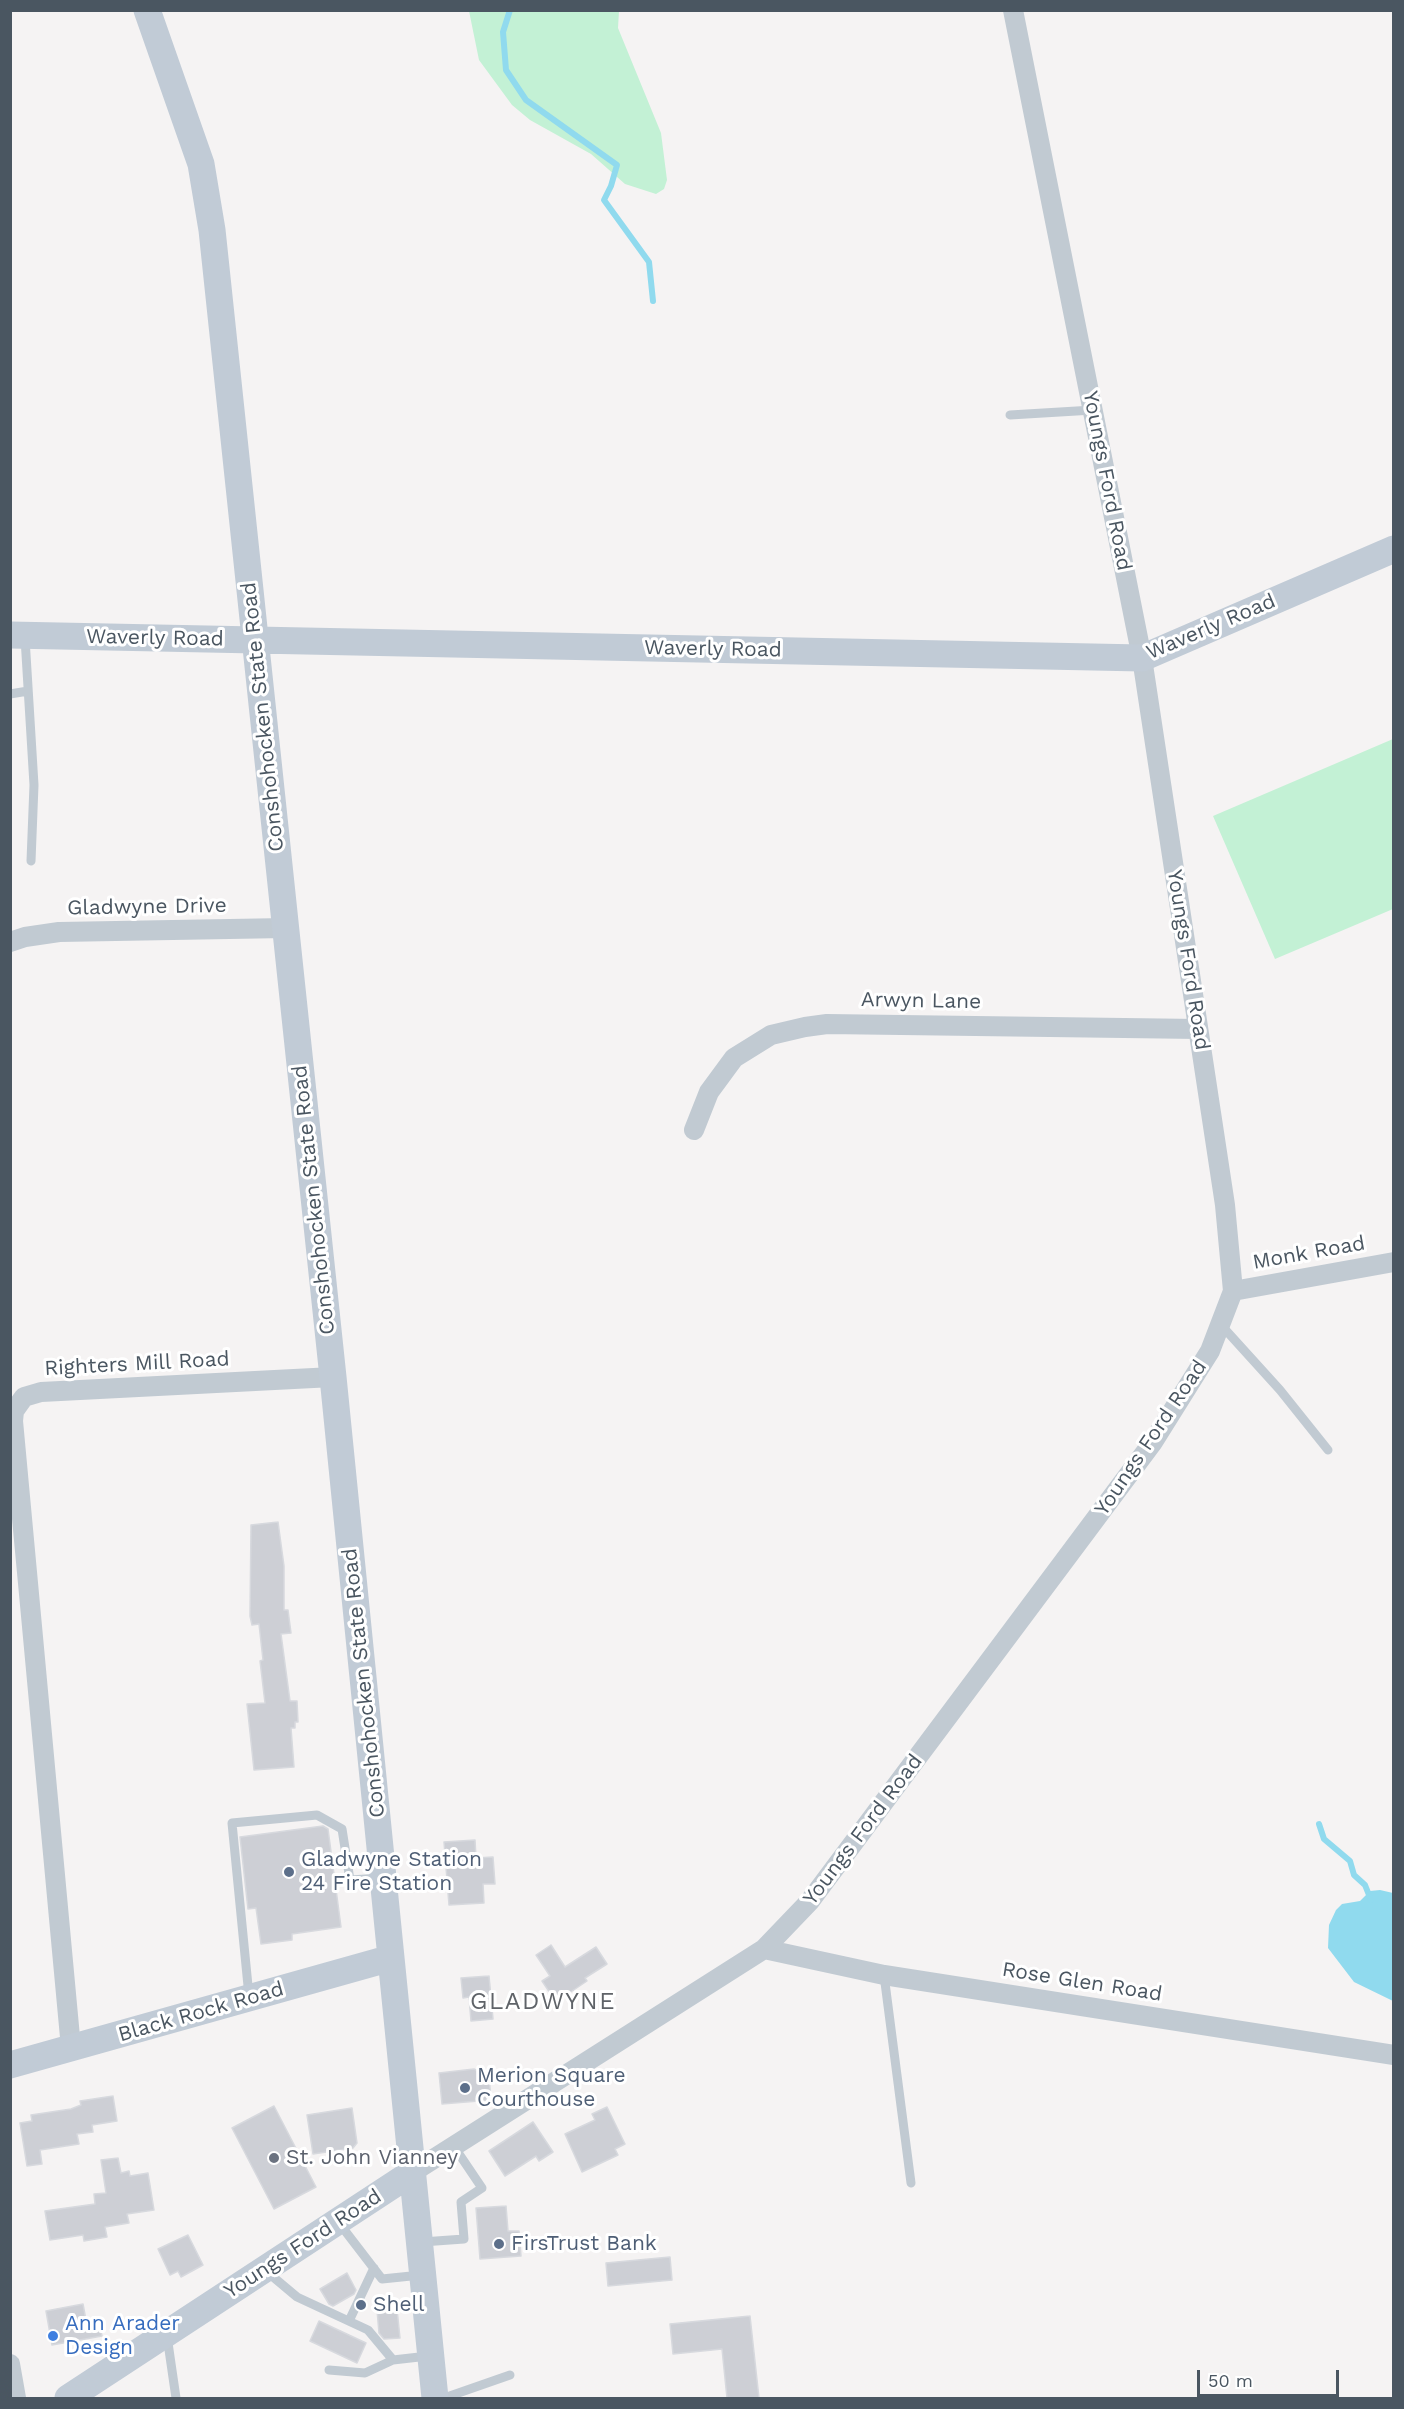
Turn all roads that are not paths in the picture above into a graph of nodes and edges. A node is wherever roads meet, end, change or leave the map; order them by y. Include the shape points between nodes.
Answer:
1 (147, 10) edge
2 (1013, 10) edge
3 (1093, 410) junction
4 (1010, 415) dead end
5 (1394, 549) edge
6 (17, 635) edge
7 (255, 640) junction
8 (1142, 658) junction
9 (28, 691) junction
10 (10, 694) edge
11 (31, 861) dead end
12 (286, 928) junction
13 (10, 942) edge
14 (1198, 1029) junction
15 (694, 1130) dead end
16 (1394, 1262) edge
17 (1233, 1291) junction
18 (1222, 1326) junction
19 (333, 1377) junction
20 (1328, 1450) dead end
21 (383, 1878) junction
22 (764, 1949) junction
23 (391, 1958) junction
24 (884, 1975) junction
25 (249, 1998) junction
26 (71, 2048) junction
27 (1394, 2055) edge
28 (10, 2065) edge
29 (453, 2145) junction
30 (413, 2172) junction
31 (911, 2183) dead end
32 (338, 2221) junction
33 (420, 2242) junction
34 (374, 2268) junction
35 (264, 2270) junction
36 (423, 2275) junction
37 (349, 2321) junction
38 (167, 2333) junction
39 (431, 2356) junction
40 (393, 2360) junction
41 (10, 2364) edge
42 (329, 2370) dead end
43 (510, 2375) dead end
44 (73, 2397) edge
45 (16, 2398) edge
46 (176, 2398) edge
47 (435, 2398) edge
48 (444, 2398) edge

1 - 7 main road, Conshohocken State Road via 187,121 207,195
2 - 3 street, Youngs Ford Road
3 - 4 lane
3 - 8 street, Youngs Ford Road
5 - 8 main road, Waverly Road
6 - 7 main road, Waverly Road
6 - 9 lane
7 - 8 main road, Waverly Road
7 - 12 main road, Conshohocken State Road
8 - 14 street, Youngs Ford Road
9 - 10 lane
9 - 11 lane via 34,785
12 - 13 street, Gladwyne Drive via 59,932
12 - 19 main road, Conshohocken State Road
14 - 15 street, Arwyn Lane via 827,1024 796,1028 771,1035 734,1058 709,1092
14 - 17 street, Youngs Ford Road via 1225,1205
16 - 17 street, Monk Road
17 - 18 street, Youngs Ford Road
18 - 20 lane
18 - 22 street, Youngs Ford Road via 1196,1375 1146,1452 832,1873
19 - 21 main road, Conshohocken State Road
19 - 26 street, Righters Mill Road via 41,1392 24,1397 14,1411
21 - 23 main road, Conshohocken State Road
21 - 25 lane via 350,1880 342,1829 316,1815 232,1823
22 - 24 street, Rose Glen Road
22 - 29 street, Youngs Ford Road
23 - 25 main road, Black Rock Road
23 - 30 main road, Conshohocken State Road
24 - 27 street, Rose Glen Road
24 - 31 lane
25 - 26 main road, Black Rock Road
26 - 28 main road, Black Rock Road
29 - 30 street, Youngs Ford Road
29 - 33 lane via 482,2188 461,2202 464,2239
30 - 32 main road, Youngs Ford Road
30 - 33 main road, Conshohocken State Road
32 - 34 lane
32 - 35 main road, Youngs Ford Road
33 - 36 main road, Conshohocken State Road
34 - 36 lane via 382,2279
34 - 37 lane
35 - 37 lane via 297,2297
35 - 38 main road, Youngs Ford Road
36 - 39 main road, Conshohocken State Road
37 - 40 lane via 368,2330
38 - 44 main road, Youngs Ford Road
38 - 46 lane
39 - 40 lane
39 - 47 main road, Conshohocken State Road
40 - 42 lane via 365,2373
41 - 45 street
43 - 48 lane

